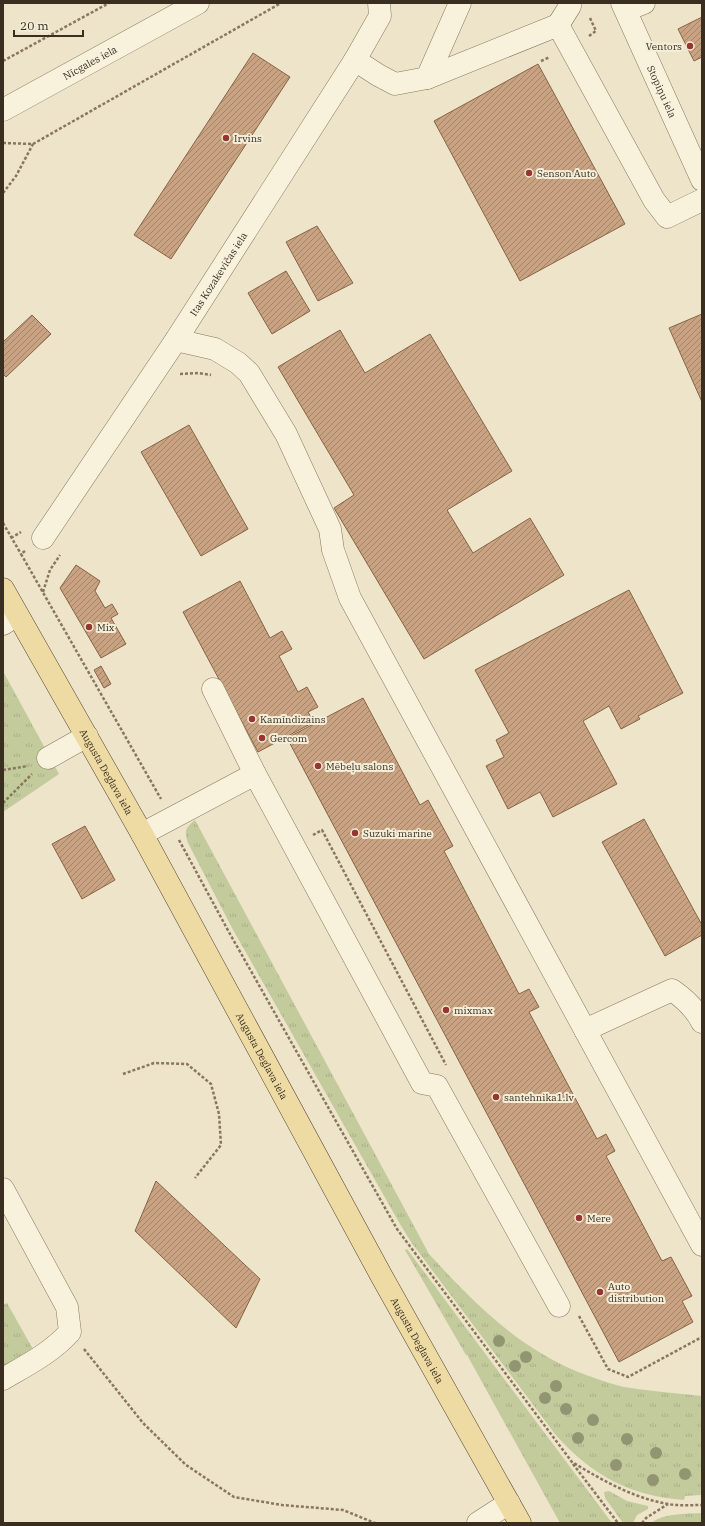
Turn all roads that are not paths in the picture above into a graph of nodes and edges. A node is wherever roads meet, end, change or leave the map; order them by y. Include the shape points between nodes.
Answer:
1 (198, 3) edge
2 (379, 3) edge
3 (460, 3) edge
4 (569, 3) edge
5 (631, 6) edge
6 (558, 24) junction
7 (355, 60) junction
8 (426, 78) junction
9 (3, 110) edge
10 (702, 180) edge
11 (702, 200) edge
12 (176, 340) junction
13 (43, 538) road end
14 (3, 589) edge
15 (10, 620) edge
16 (213, 689) dead end
17 (87, 736) junction
18 (48, 758) road end
19 (255, 774) junction
20 (142, 834) junction
21 (702, 1022) edge
22 (586, 1030) junction
23 (3, 1189) edge
24 (697, 1223) edge
25 (702, 1245) edge
26 (559, 1306) dead end
27 (3, 1378) edge
28 (509, 1503) junction
29 (478, 1523) edge
30 (520, 1523) edge

1 - 9 street, Nīcgales iela
2 - 7 street, Itas Kozakevičas iela via 380,16
3 - 8 street
4 - 6 street via 570,6
5 - 10 street, Stopiņu iela
6 - 8 street
6 - 11 street via 654,200 667,217
7 - 8 street via 395,84
7 - 12 street, Itas Kozakevičas iela
12 - 13 street, Itas Kozakevičas iela
12 - 22 street via 215,349 238,363 248,373 286,434 330,529 333,550 350,598
14 - 15 main road, Augusta Deglava iela
15 - 17 main road, Augusta Deglava iela
16 - 19 street
17 - 18 street
17 - 20 main road, Augusta Deglava iela
19 - 20 street
19 - 26 street via 419,1078 422,1083 437,1086
20 - 28 main road, Augusta Deglava iela via 382,1277
21 - 22 street via 686,1000 672,990
22 - 24 street
23 - 27 street via 46,1274 67,1307 70,1332 46,1354
24 - 25 street
28 - 29 street
28 - 30 main road, Augusta Deglava iela

